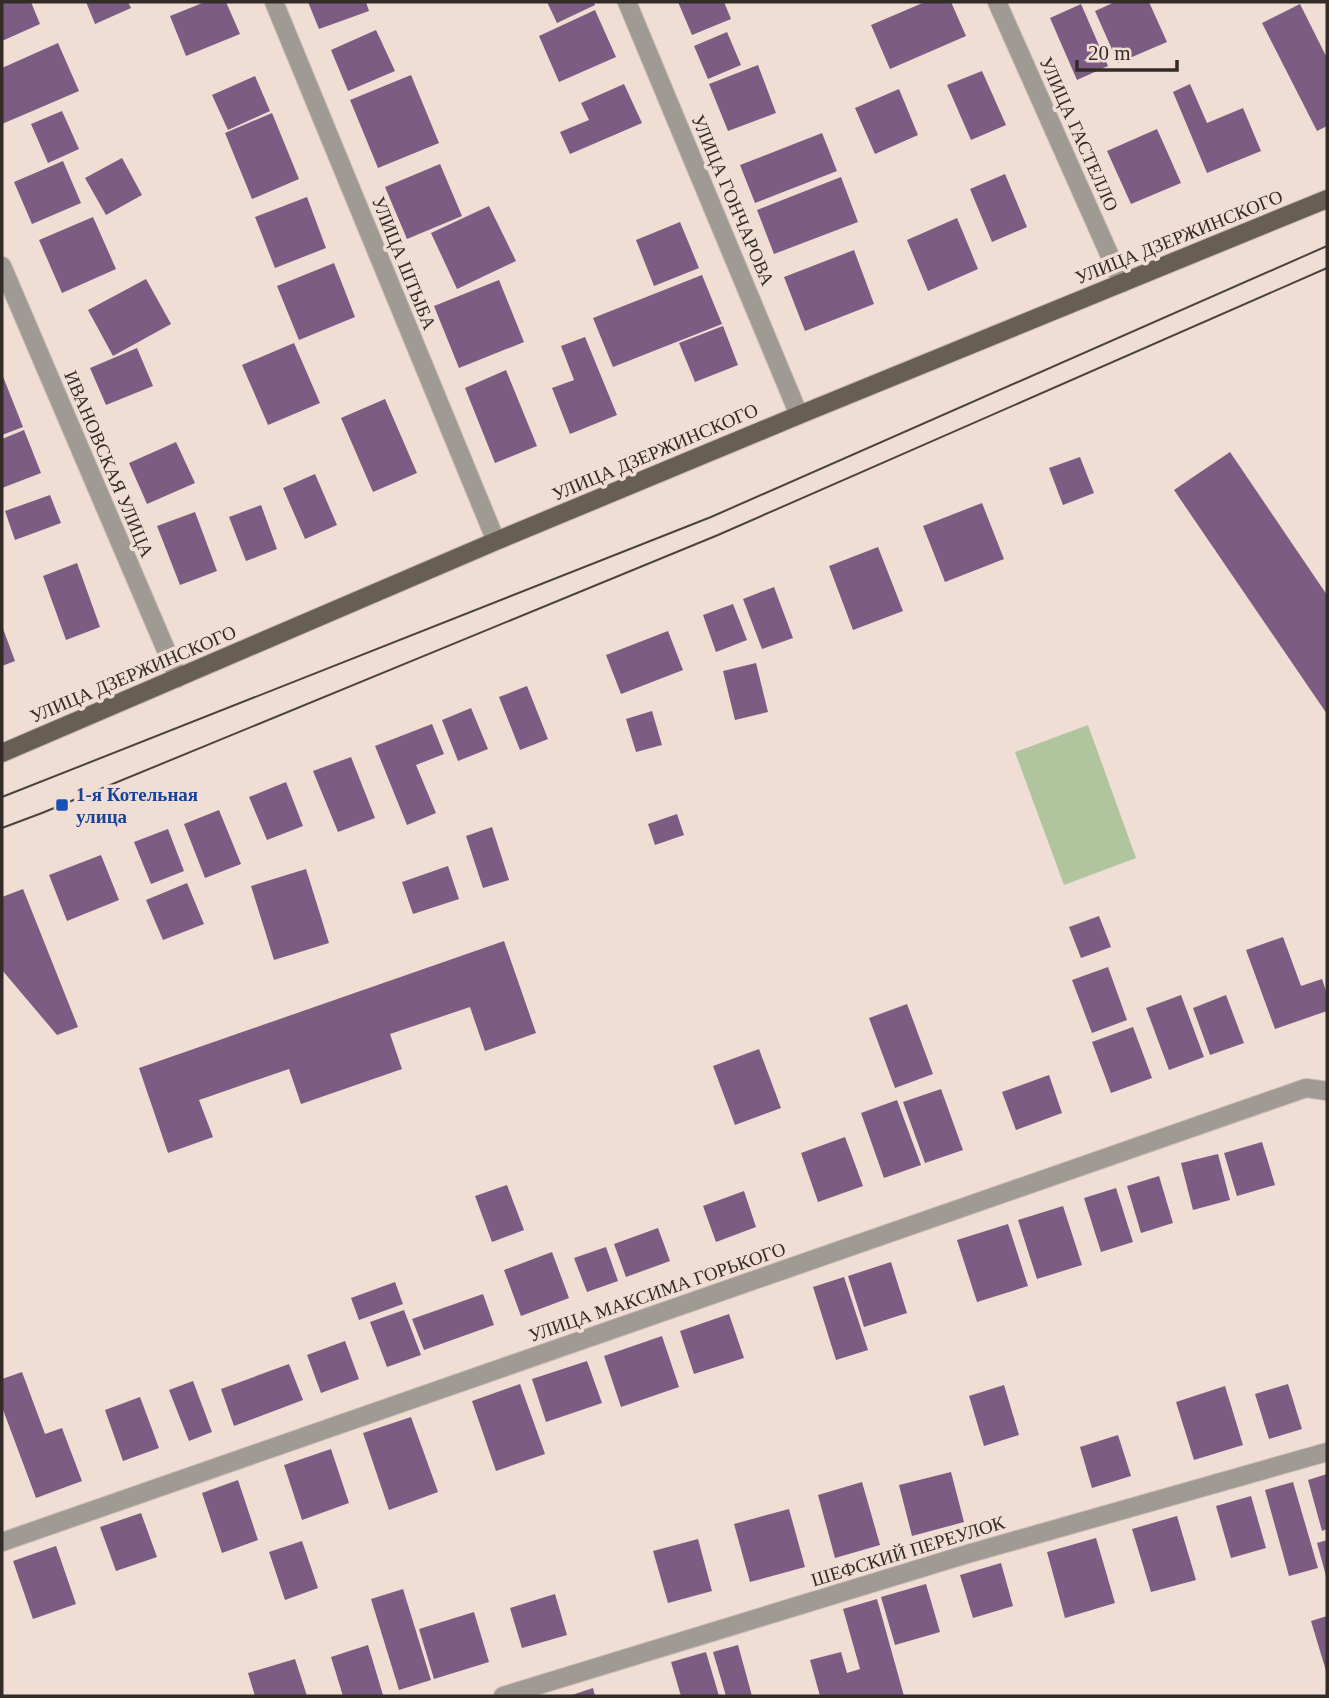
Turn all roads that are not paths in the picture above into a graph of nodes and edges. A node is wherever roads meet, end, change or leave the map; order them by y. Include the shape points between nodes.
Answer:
1 (274, 2) edge
2 (627, 2) edge
3 (997, 2) edge
4 (1327, 199) edge
5 (2, 266) edge
6 (1122, 283) junction
7 (799, 415) junction
8 (496, 541) junction
9 (178, 678) junction
10 (2, 753) edge
11 (1327, 1091) edge
12 (1327, 1452) edge
13 (2, 1542) edge
14 (503, 1696) edge

1 - 8 street, УЛИЦА ШТЫБА
2 - 7 street, УЛИЦА ГОНЧАРОВА
3 - 6 street, УЛИЦА ГАСТЕЛЛО
4 - 6 main road, УЛИЦА ДЗЕРЖИНСКОГО
5 - 9 street, ИВАНОВСКАЯ УЛИЦА
6 - 7 main road, УЛИЦА ДЗЕРЖИНСКОГО
7 - 8 main road, УЛИЦА ДЗЕРЖИНСКОГО
8 - 9 main road, УЛИЦА ДЗЕРЖИНСКОГО
9 - 10 main road, УЛИЦА ДЗЕРЖИНСКОГО
11 - 13 street, УЛИЦА МАКСИМА ГОРЬКОГО via 1306,1088
12 - 14 street, ШЕФСКИЙ ПЕРЕУЛОК via 964,1555

